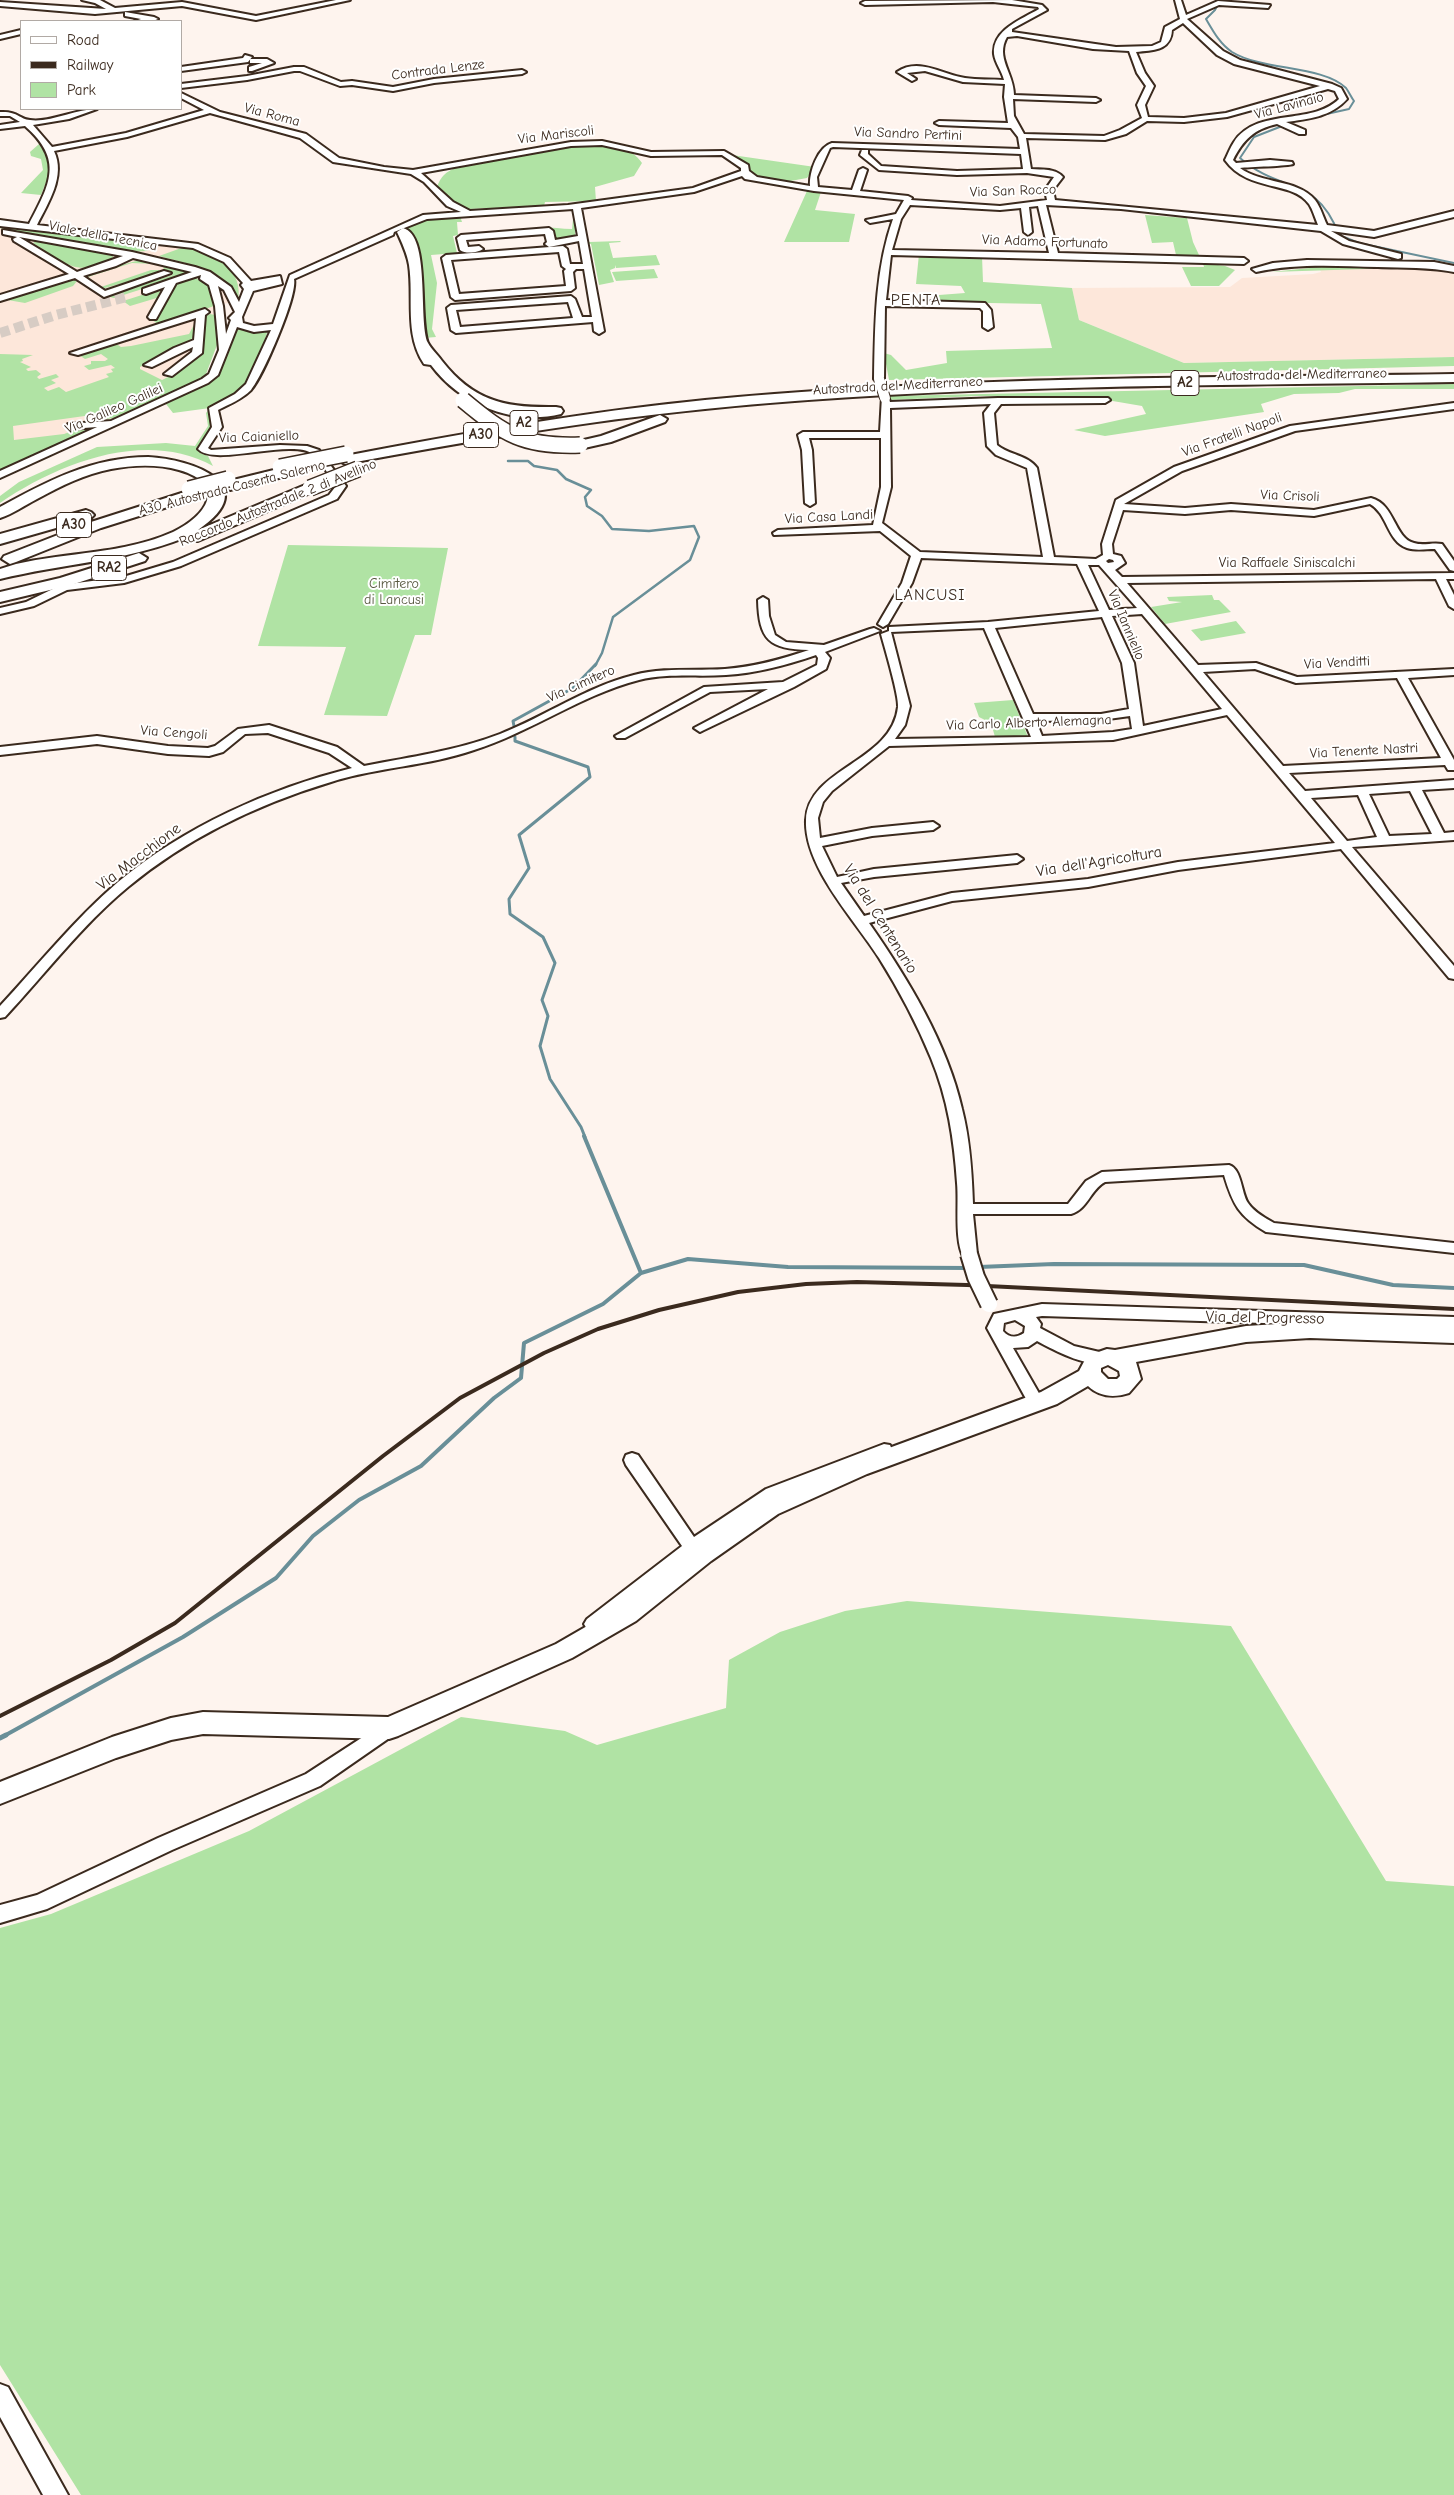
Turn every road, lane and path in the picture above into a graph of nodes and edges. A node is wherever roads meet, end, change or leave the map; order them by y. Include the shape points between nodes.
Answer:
1 (85, 0) edge
2 (98, 0) edge
3 (347, 0) edge
4 (989, 0) edge
5 (1178, 0) edge
6 (1, 2) edge
7 (1036, 2) edge
8 (865, 3) dead end
9 (1268, 6) dead end
10 (116, 10) junction
11 (95, 12) junction
12 (82, 19) dead end
13 (1184, 19) junction
14 (146, 20) edge
15 (20, 32) edge
16 (1010, 34) junction
17 (0, 37) edge
18 (1131, 49) junction
19 (182, 60) edge
20 (253, 61) dead end
21 (182, 69) edge
22 (522, 72) dead end
23 (182, 76) edge
24 (912, 79) dead end
25 (1008, 82) junction
26 (182, 86) edge
27 (1329, 86) junction
28 (182, 96) edge
29 (1008, 98) junction
30 (1096, 100) dead end
31 (90, 110) edge
32 (210, 111) junction
33 (0, 114) edge
34 (1146, 119) junction
35 (939, 123) dead end
36 (1281, 123) junction
37 (27, 124) junction
38 (1013, 126) junction
39 (0, 127) edge
40 (1302, 132) dead end
41 (1022, 136) junction
42 (50, 150) junction
43 (865, 152) dead end
44 (1023, 152) junction
45 (1289, 164) dead end
46 (449, 165) junction
47 (1232, 166) junction
48 (863, 170) dead end
49 (1027, 171) junction
50 (413, 172) junction
51 (744, 172) junction
52 (753, 177) junction
53 (812, 177) junction
54 (726, 178) junction
55 (430, 184) junction
56 (791, 185) junction
57 (910, 188) junction
58 (814, 189) junction
59 (855, 192) junction
60 (1047, 203) junction
61 (923, 204) junction
62 (450, 206) junction
63 (577, 206) junction
64 (1026, 206) junction
65 (481, 212) junction
66 (1454, 214) edge
67 (897, 215) junction
68 (433, 216) junction
69 (870, 220) dead end
70 (0, 223) edge
71 (32, 226) junction
72 (1332, 228) junction
73 (0, 232) edge
74 (1028, 232) dead end
75 (400, 233) junction
76 (502, 235) junction
77 (582, 238) junction
78 (41, 239) junction
79 (13, 240) junction
80 (552, 244) junction
81 (506, 247) junction
82 (1373, 250) junction
83 (886, 253) junction
84 (132, 255) junction
85 (1054, 256) junction
86 (1384, 259) junction
87 (1400, 261) junction
88 (165, 262) junction
89 (1243, 264) junction
90 (1320, 264) junction
91 (1362, 264) junction
92 (587, 266) junction
93 (572, 268) junction
94 (1454, 268) edge
95 (199, 272) junction
96 (75, 275) junction
97 (284, 279) junction
98 (172, 283) junction
99 (249, 286) junction
100 (127, 296) tunnel mouth
101 (0, 298) edge
102 (882, 303) junction
103 (238, 311) junction
104 (203, 312) junction
105 (219, 313) junction
106 (153, 317) dead end
107 (596, 319) junction
108 (578, 320) junction
109 (275, 327) junction
110 (988, 327) dead end
111 (599, 331) dead end
112 (199, 341) junction
113 (424, 347) junction
114 (222, 351) junction
115 (75, 353) dead end
116 (149, 365) dead end
117 (1454, 371) edge
118 (169, 374) dead end
119 (1454, 378) edge
120 (915, 390) junction
121 (704, 400) junction
122 (1105, 400) dead end
123 (885, 401) junction
124 (998, 402) junction
125 (1454, 406) edge
126 (1454, 410) edge
127 (1418, 412) junction
128 (618, 415) junction
129 (116, 424) junction
130 (71, 426) dead end
131 (886, 435) junction
132 (345, 457) junction
133 (0, 475) edge
134 (190, 492) junction
135 (150, 500) junction
136 (810, 503) dead end
137 (1119, 507) junction
138 (0, 513) edge
139 (882, 528) junction
140 (778, 533) dead end
141 (0, 539) edge
142 (0, 553) edge
143 (917, 555) junction
144 (1049, 561) junction
145 (1104, 561) junction
146 (0, 563) edge
147 (1082, 563) junction
148 (1454, 568) edge
149 (0, 574) edge
150 (1454, 576) edge
151 (1440, 577) junction
152 (1119, 580) junction
153 (0, 597) edge
154 (763, 600) dead end
155 (1454, 606) edge
156 (1145, 610) junction
157 (0, 611) edge
158 (1104, 615) junction
159 (988, 625) junction
160 (884, 630) junction
161 (831, 647) junction
162 (819, 652) junction
163 (1195, 669) junction
164 (1454, 672) edge
165 (1400, 675) junction
166 (790, 685) junction
167 (1231, 711) junction
168 (1134, 712) junction
169 (1029, 718) junction
170 (700, 728) dead end
171 (1138, 730) junction
172 (621, 736) dead end
173 (1038, 740) junction
174 (886, 743) junction
175 (0, 751) edge
176 (1370, 765) junction
177 (1452, 766) edge
178 (362, 770) junction
179 (1281, 770) junction
180 (1454, 784) edge
181 (1414, 787) junction
182 (1381, 790) junction
183 (1362, 791) junction
184 (1302, 795) junction
185 (932, 826) dead end
186 (1440, 836) junction
187 (1454, 836) edge
188 (1384, 839) junction
189 (816, 842) junction
190 (1344, 844) junction
191 (1016, 859) dead end
192 (834, 881) junction
193 (862, 921) junction
194 (1454, 975) edge
195 (0, 1014) edge
196 (966, 1209) junction
197 (1454, 1248) edge
198 (989, 1304) junction
199 (1454, 1323) edge
200 (1024, 1326) junction
201 (998, 1335) junction
202 (1454, 1335) edge
203 (1190, 1346) junction
204 (1100, 1365) junction
205 (1123, 1384) junction
206 (1043, 1400) junction
207 (928, 1442) junction
208 (632, 1460) dead end
209 (693, 1548) junction
210 (588, 1627) dead end
211 (389, 1728) junction
212 (0, 1792) edge
213 (0, 1914) edge
214 (0, 2395) edge
215 (56, 2495) edge

1 - 2 street
2 - 10 street
3 - 10 street via 256,18 182,4
4 - 7 street
4 - 8 street via 934,4
5 - 13 street, Via Lavinaio
6 - 11 street
7 - 16 street via 1043,10 1010,28 1007,32
9 - 13 street via 1220,3
10 - 11 street
10 - 14 street via 154,19
11 - 12 street
13 - 18 street via 1168,29 1164,44
13 - 27 street, Via Lavinaio via 1220,53 1237,62
15 - 17 street
16 - 18 street
16 - 25 street via 1003,38 997,52
18 - 34 street via 1140,73 1150,86 1140,105
19 - 21 street via 226,56 249,58
20 - 23 street via 270,63 187,79
22 - 26 street, Contrada Lenze via 386,89 340,84 294,69
24 - 25 street via 901,72 922,67 957,79
25 - 29 street
27 - 34 street via 1227,115 1184,120 1174,117
27 - 36 street, Via Lavinaio via 1338,90 1343,99 1336,107
28 - 32 street, Via Roma
29 - 30 street
29 - 38 street
31 - 37 street
32 - 42 street via 127,135
32 - 50 street, Via Roma via 303,136 329,156 348,163
33 - 37 street via 13,114
34 - 41 street via 1105,138
35 - 38 street
36 - 40 street
36 - 47 street, Via Lavinaio via 1254,129 1231,153 1229,160
37 - 39 street
37 - 42 street
38 - 41 street
41 - 44 street
42 - 71 street via 55,165 46,196
43 - 57 street via 864,155 879,168
44 - 49 street
44 - 53 street, Via Sandro Pertini via 832,145
45 - 47 street
46 - 50 street, Via Mariscoli
46 - 51 street, Via Mariscoli via 571,144 602,143 651,154 724,153 745,167
46 - 55 street via 434,174
47 - 72 street via 1251,179 1305,195
48 - 59 street
49 - 57 street via 957,173
49 - 60 street via 1059,176 1049,190
50 - 55 street
51 - 52 street, Via Mariscoli
51 - 54 street, Via Mariscoli
52 - 54 street, Via Mariscoli
52 - 56 street, Via Mariscoli
53 - 56 street
53 - 58 street
54 - 63 street, Via Mariscoli via 694,190
55 - 62 street
56 - 58 street, Via Mariscoli
57 - 59 street, Via Mariscoli
57 - 61 street, Via San Rocco
57 - 67 street
58 - 59 street, Via Mariscoli
60 - 64 street, Via San Rocco
60 - 72 street, Via San Rocco
60 - 85 street
61 - 64 street, Via San Rocco
61 - 67 street via 912,213
62 - 65 street, Via Mariscoli
62 - 68 street, Via Mariscoli via 447,212
63 - 65 street, Via Mariscoli
63 - 77 street
64 - 74 street
65 - 68 street, Via Mariscoli
66 - 72 street, Via San Rocco via 1374,234
67 - 69 street
67 - 83 street
68 - 75 street, Via Mariscoli
70 - 71 street
71 - 99 street via 195,246 228,260
72 - 82 street via 1340,240
73 - 78 street, Viale della Tecnica
73 - 79 street
75 - 97 street, Via Mariscoli via 372,240
75 - 113 highway via 414,250 418,279 415,317
76 - 80 street via 549,232
76 - 81 street
76 - 81 street via 461,238 464,250
77 - 80 street
77 - 92 street
78 - 79 street
78 - 84 street, Viale della Tecnica
79 - 96 street via 41,252
80 - 81 street
82 - 86 street via 1381,253
82 - 87 street
83 - 85 street, Via Adamo Fortunato
83 - 102 street
84 - 88 street, Viale della Tecnica
84 - 96 street
85 - 89 street, Via Adamo Fortunato
86 - 87 street
86 - 91 street, Via Adamo Fortunato
87 - 91 street, Via Adamo Fortunato
87 - 94 street, Via Adamo Fortunato
88 - 95 street, Viale della Tecnica
88 - 96 street via 154,268 167,274 104,294
89 - 90 street, Via Adamo Fortunato
89 - 90 street, Via Adamo Fortunato via 1256,264 1256,269
90 - 91 street, Via Adamo Fortunato
92 - 93 street
92 - 107 street
93 - 93 street via 566,266 563,250 446,258 455,297 572,288 568,271
95 - 98 street
95 - 103 street, Viale della Tecnica via 228,289
95 - 105 street, Via Galileo Galilei via 213,284
96 - 101 street
97 - 99 street, Via Mariscoli
97 - 109 street, Via Caianiello via 289,292
98 - 100 street
98 - 106 street
99 - 103 street, Via Galileo Galilei
102 - 110 street via 982,305 987,310
102 - 123 street, bridge via 879,379
103 - 105 street
103 - 105 street
103 - 109 street, Viale della Tecnica via 239,325
103 - 114 street, Via Galileo Galilei
104 - 105 street
104 - 112 street
104 - 115 street
105 - 114 street, Via Galileo Galilei
107 - 108 street
107 - 111 street
108 - 108 street via 456,330 451,308 572,299
109 - 157 street, Via Caianiello via 250,386 214,408 217,427 203,449 209,453 292,448 311,450 316,452 341,486 333,498 177,564 124,580 65,587 30,604
112 - 116 street
112 - 118 street via 197,353
113 - 120 highway, bridge via 433,366 463,400 500,431 512,438 548,446 606,440 656,420 691,411
113 - 121 highway via 459,388 486,404 504,410 547,412
114 - 129 street, Via Galileo Galilei via 213,375 205,381
117 - 121 highway, Autostrada del Mediterraneo / A2 via 916,384
119 - 120 highway, Autostrada del Mediterraneo / A2
120 - 128 highway, Autostrada del Mediterraneo / A2 via 753,400
121 - 132 highway, Autostrada del Mediterraneo / A2 via 557,418
122 - 124 street
123 - 124 street
123 - 131 street
124 - 144 street via 989,413 992,446 1032,468
125 - 127 street, Via Fratelli Napoli
126 - 127 street, Via Fratelli Napoli
127 - 137 street, Via Fratelli Napoli via 1293,428 1178,469 1120,502
128 - 132 highway, A30 Autostrada Caserta Salerno / A30
128 - 153 highway, Raccordo Autostradale 2 di Avellino / RA2, bridge via 448,444 358,469 158,552 65,582
129 - 130 street via 101,422
129 - 133 street, Via Galileo Galilei
131 - 136 street via 803,435
131 - 139 street via 886,487 877,524
132 - 134 highway, A30 Autostrada Caserta Salerno / A30
134 - 135 highway, A30 Autostrada Caserta Salerno / A30
134 - 146 highway, A30 Autostrada Caserta Salerno / A30
135 - 141 highway
135 - 142 highway, A30 Autostrada Caserta Salerno / A30 via 66,527
137 - 145 street via 1106,544
137 - 148 street, Via Crisoli via 1185,511 1231,507 1314,513 1371,500 1381,508 1403,543 1441,548
138 - 149 highway via 65,479 128,462 158,462 200,473 209,480 217,497 214,509 206,518 178,535 138,547 30,565
139 - 140 street, Via Casa Landi
139 - 143 street
143 - 144 street
143 - 160 street
144 - 147 street
145 - 147 street
145 - 152 street
145 - 152 street via 1119,560
147 - 158 street, Via Ianniello
150 - 151 street, Via Raffaele Siniscalchi
151 - 152 street, Via Raffaele Siniscalchi
151 - 155 street
152 - 156 street
154 - 161 street via 765,626 772,641 786,646
156 - 158 street, Via Cimitero
156 - 163 street
158 - 159 street, Via Cimitero
158 - 168 street, Via Ianniello via 1128,663
159 - 160 street, Via Cimitero
159 - 169 street
160 - 161 street, Via Cimitero
160 - 174 street, Via del Centenario via 904,706 897,731
161 - 162 street, Via Cimitero
162 - 166 street via 824,658 822,667
162 - 178 street, Via Cimitero via 735,672 643,676 612,684 519,730 468,749
163 - 165 street, Via Venditti via 1256,666 1296,680
163 - 167 street
164 - 165 street, Via Venditti
165 - 177 street
166 - 170 street
166 - 172 street via 708,689
167 - 171 street, Via Carlo Alberto Alemagna
167 - 179 street
168 - 169 street via 1101,717
168 - 171 street, Via Ianniello
169 - 173 street
171 - 173 street, Via Carlo Alberto Alemagna via 1113,736
173 - 174 street, Via Carlo Alberto Alemagna
174 - 189 street, Via del Centenario via 823,794 814,806 812,818
175 - 178 street, Via Cengoli via 97,740 209,752 219,749 242,731 269,729 332,750
176 - 177 street, Via Tenente Nastri
176 - 179 street, Via Tenente Nastri
176 - 182 street
178 - 195 street, Via Macchione via 307,786 192,837 102,904
179 - 184 street
180 - 181 street
181 - 182 street
181 - 186 street
182 - 183 street
183 - 184 street
183 - 188 street
184 - 190 street
185 - 189 street
186 - 187 street, Via dell'Agricoltura
186 - 188 street, Via dell'Agricoltura
188 - 190 street, Via dell'Agricoltura
189 - 192 street, Via del Centenario
190 - 193 street, Via dell'Agricoltura via 1178,866 1088,883 952,897
190 - 194 street
191 - 192 street via 874,873
192 - 193 street, Via del Centenario
193 - 196 street, Via del Centenario via 906,994 942,1067 954,1101
196 - 197 street via 1071,1209 1079,1204 1091,1182 1102,1177 1229,1170 1241,1206 1248,1216 1271,1228
196 - 198 street, Via del Centenario, bridge via 969,1254
198 - 200 street
198 - 201 street, Via del Centenario
199 - 200 street, Via del Progresso via 1075,1312 1050,1316
200 - 201 street via 1010,1343
200 - 201 street via 999,1318 994,1326
200 - 204 street via 1055,1345
201 - 206 street, Via del Centenario
202 - 203 main road via 1310,1330 1246,1334
203 - 204 main road
203 - 205 main road via 1148,1365
204 - 205 main road via 1097,1384
204 - 205 main road via 1130,1370
204 - 206 main road
205 - 206 main road
206 - 207 main road
207 - 209 street via 911,1440 772,1494
207 - 211 main road via 859,1468 770,1508 703,1554 628,1614 564,1650
208 - 209 street
209 - 210 street
211 - 212 main road via 202,1723 171,1729 112,1748
211 - 213 street via 313,1780 40,1903
214 - 215 street

